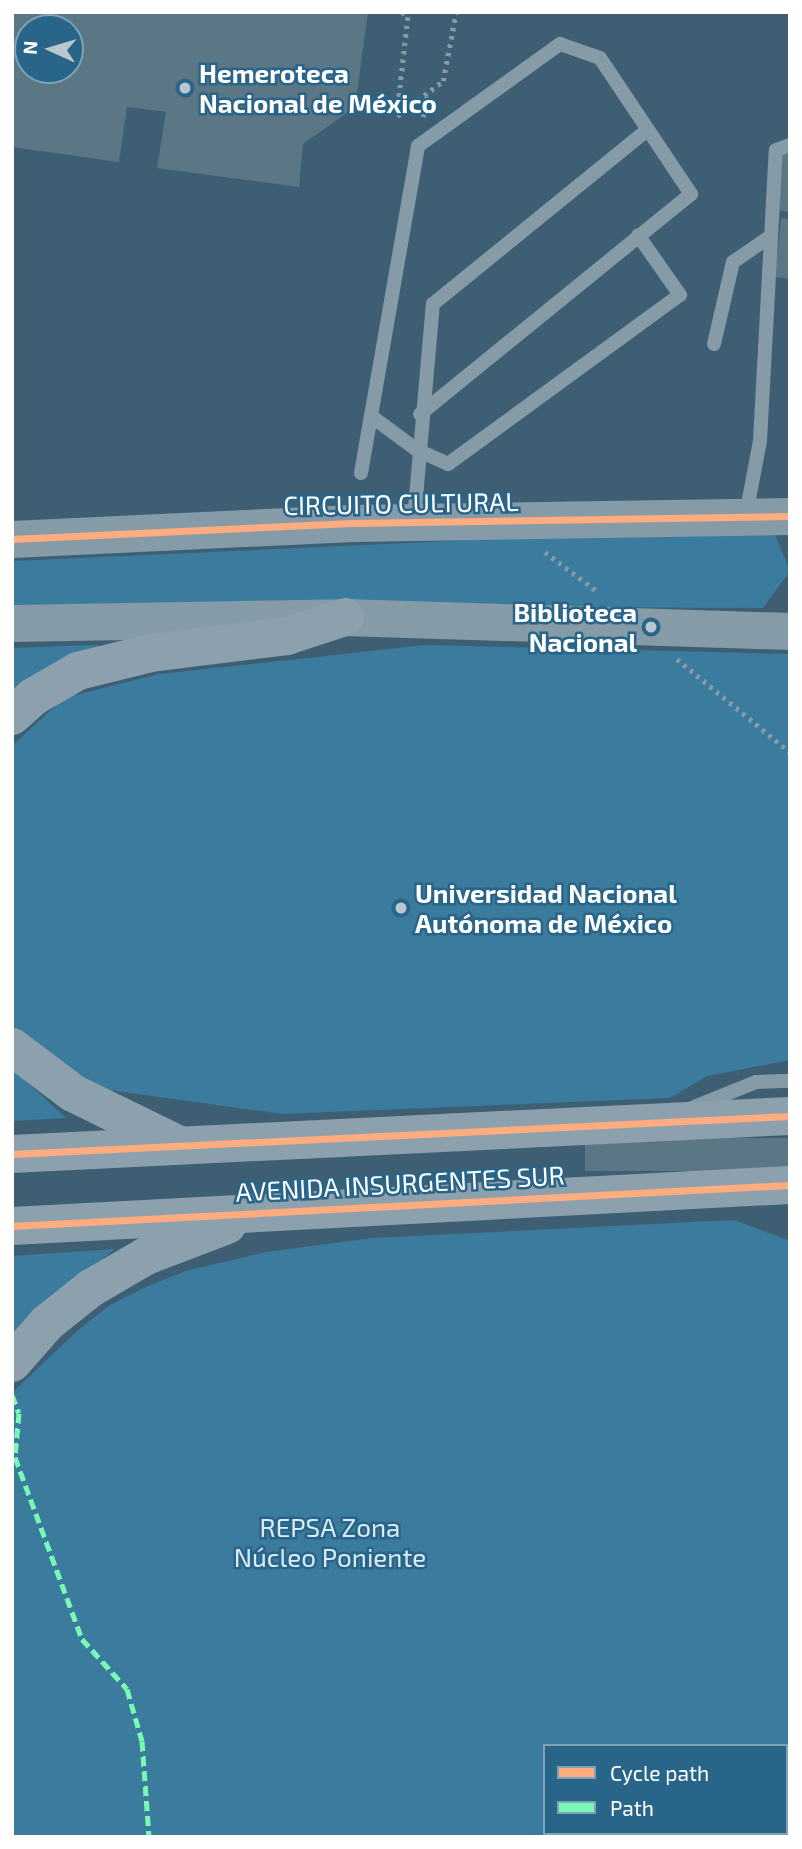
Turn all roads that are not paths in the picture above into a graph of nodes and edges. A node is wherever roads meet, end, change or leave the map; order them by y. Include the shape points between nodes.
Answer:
1 (646, 131) junction
2 (790, 145) edge
3 (638, 235) junction
4 (768, 238) junction
5 (714, 344) dead end
6 (420, 414) junction
7 (371, 416) junction
8 (417, 450) junction
9 (361, 473) dead end
10 (772, 521) edge
11 (414, 523) junction
12 (12, 539) edge
13 (345, 617) junction
14 (12, 623) edge
15 (779, 626) edge
16 (12, 716) edge
17 (12, 1047) edge
18 (790, 1081) edge
19 (790, 1116) edge
20 (658, 1122) junction
21 (180, 1146) junction
22 (12, 1154) edge
23 (790, 1185) edge
24 (294, 1208) junction
25 (12, 1226) edge
26 (12, 1363) edge

1 - 3 lane via 691,194
1 - 6 lane via 433,304
1 - 7 lane via 600,58 560,44 418,146
2 - 4 lane via 776,150
3 - 6 lane
3 - 8 lane via 681,295 448,464
4 - 5 lane via 733,261
4 - 10 lane via 760,442
6 - 8 lane
7 - 8 lane
7 - 9 lane
8 - 11 lane
10 - 11 street, CIRCUITO CULTURAL
11 - 12 street, CIRCUITO CULTURAL
13 - 14 street
13 - 15 street
13 - 16 main road via 287,636 151,653 78,671 33,697
17 - 21 main road via 73,1093
18 - 20 lane via 755,1082
19 - 20 main road, AVENIDA INSURGENTES SUR
20 - 21 main road, AVENIDA INSURGENTES SUR
21 - 22 main road, AVENIDA INSURGENTES SUR
23 - 24 main road, AVENIDA INSURGENTES SUR
24 - 25 main road, AVENIDA INSURGENTES SUR
24 - 26 main road via 202,1233 115,1273 47,1323

